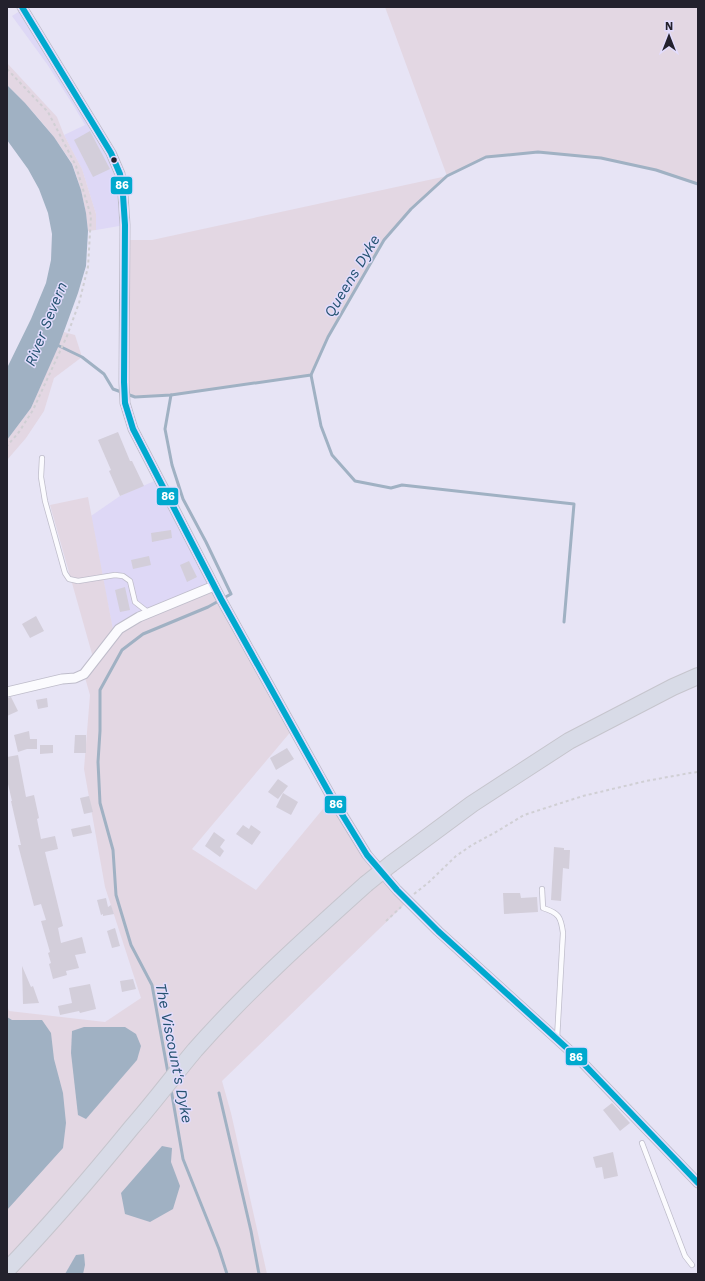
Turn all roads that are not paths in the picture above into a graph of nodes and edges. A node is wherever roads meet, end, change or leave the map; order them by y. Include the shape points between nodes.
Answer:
1 (22, 7) edge
2 (42, 458) dead end
3 (214, 586) junction
4 (149, 613) junction
5 (698, 676) edge
6 (7, 692) edge
7 (542, 889) dead end
8 (557, 1039) junction
9 (642, 1143) dead end
10 (698, 1183) edge
11 (692, 1266) dead end
12 (7, 1270) edge

1 - 3 street via 111,153 120,174 125,225 125,403 133,429
2 - 4 lane via 44,501 68,579 78,581 123,576 130,581 135,602
3 - 4 street
3 - 8 street via 367,855 438,931
4 - 6 street via 119,629 84,674
5 - 12 highway, bridge via 569,741 472,804 366,884 256,986 200,1045 132,1128
7 - 8 lane via 543,908 552,911 561,920 563,933
8 - 10 street via 606,1086
9 - 11 lane via 685,1256

